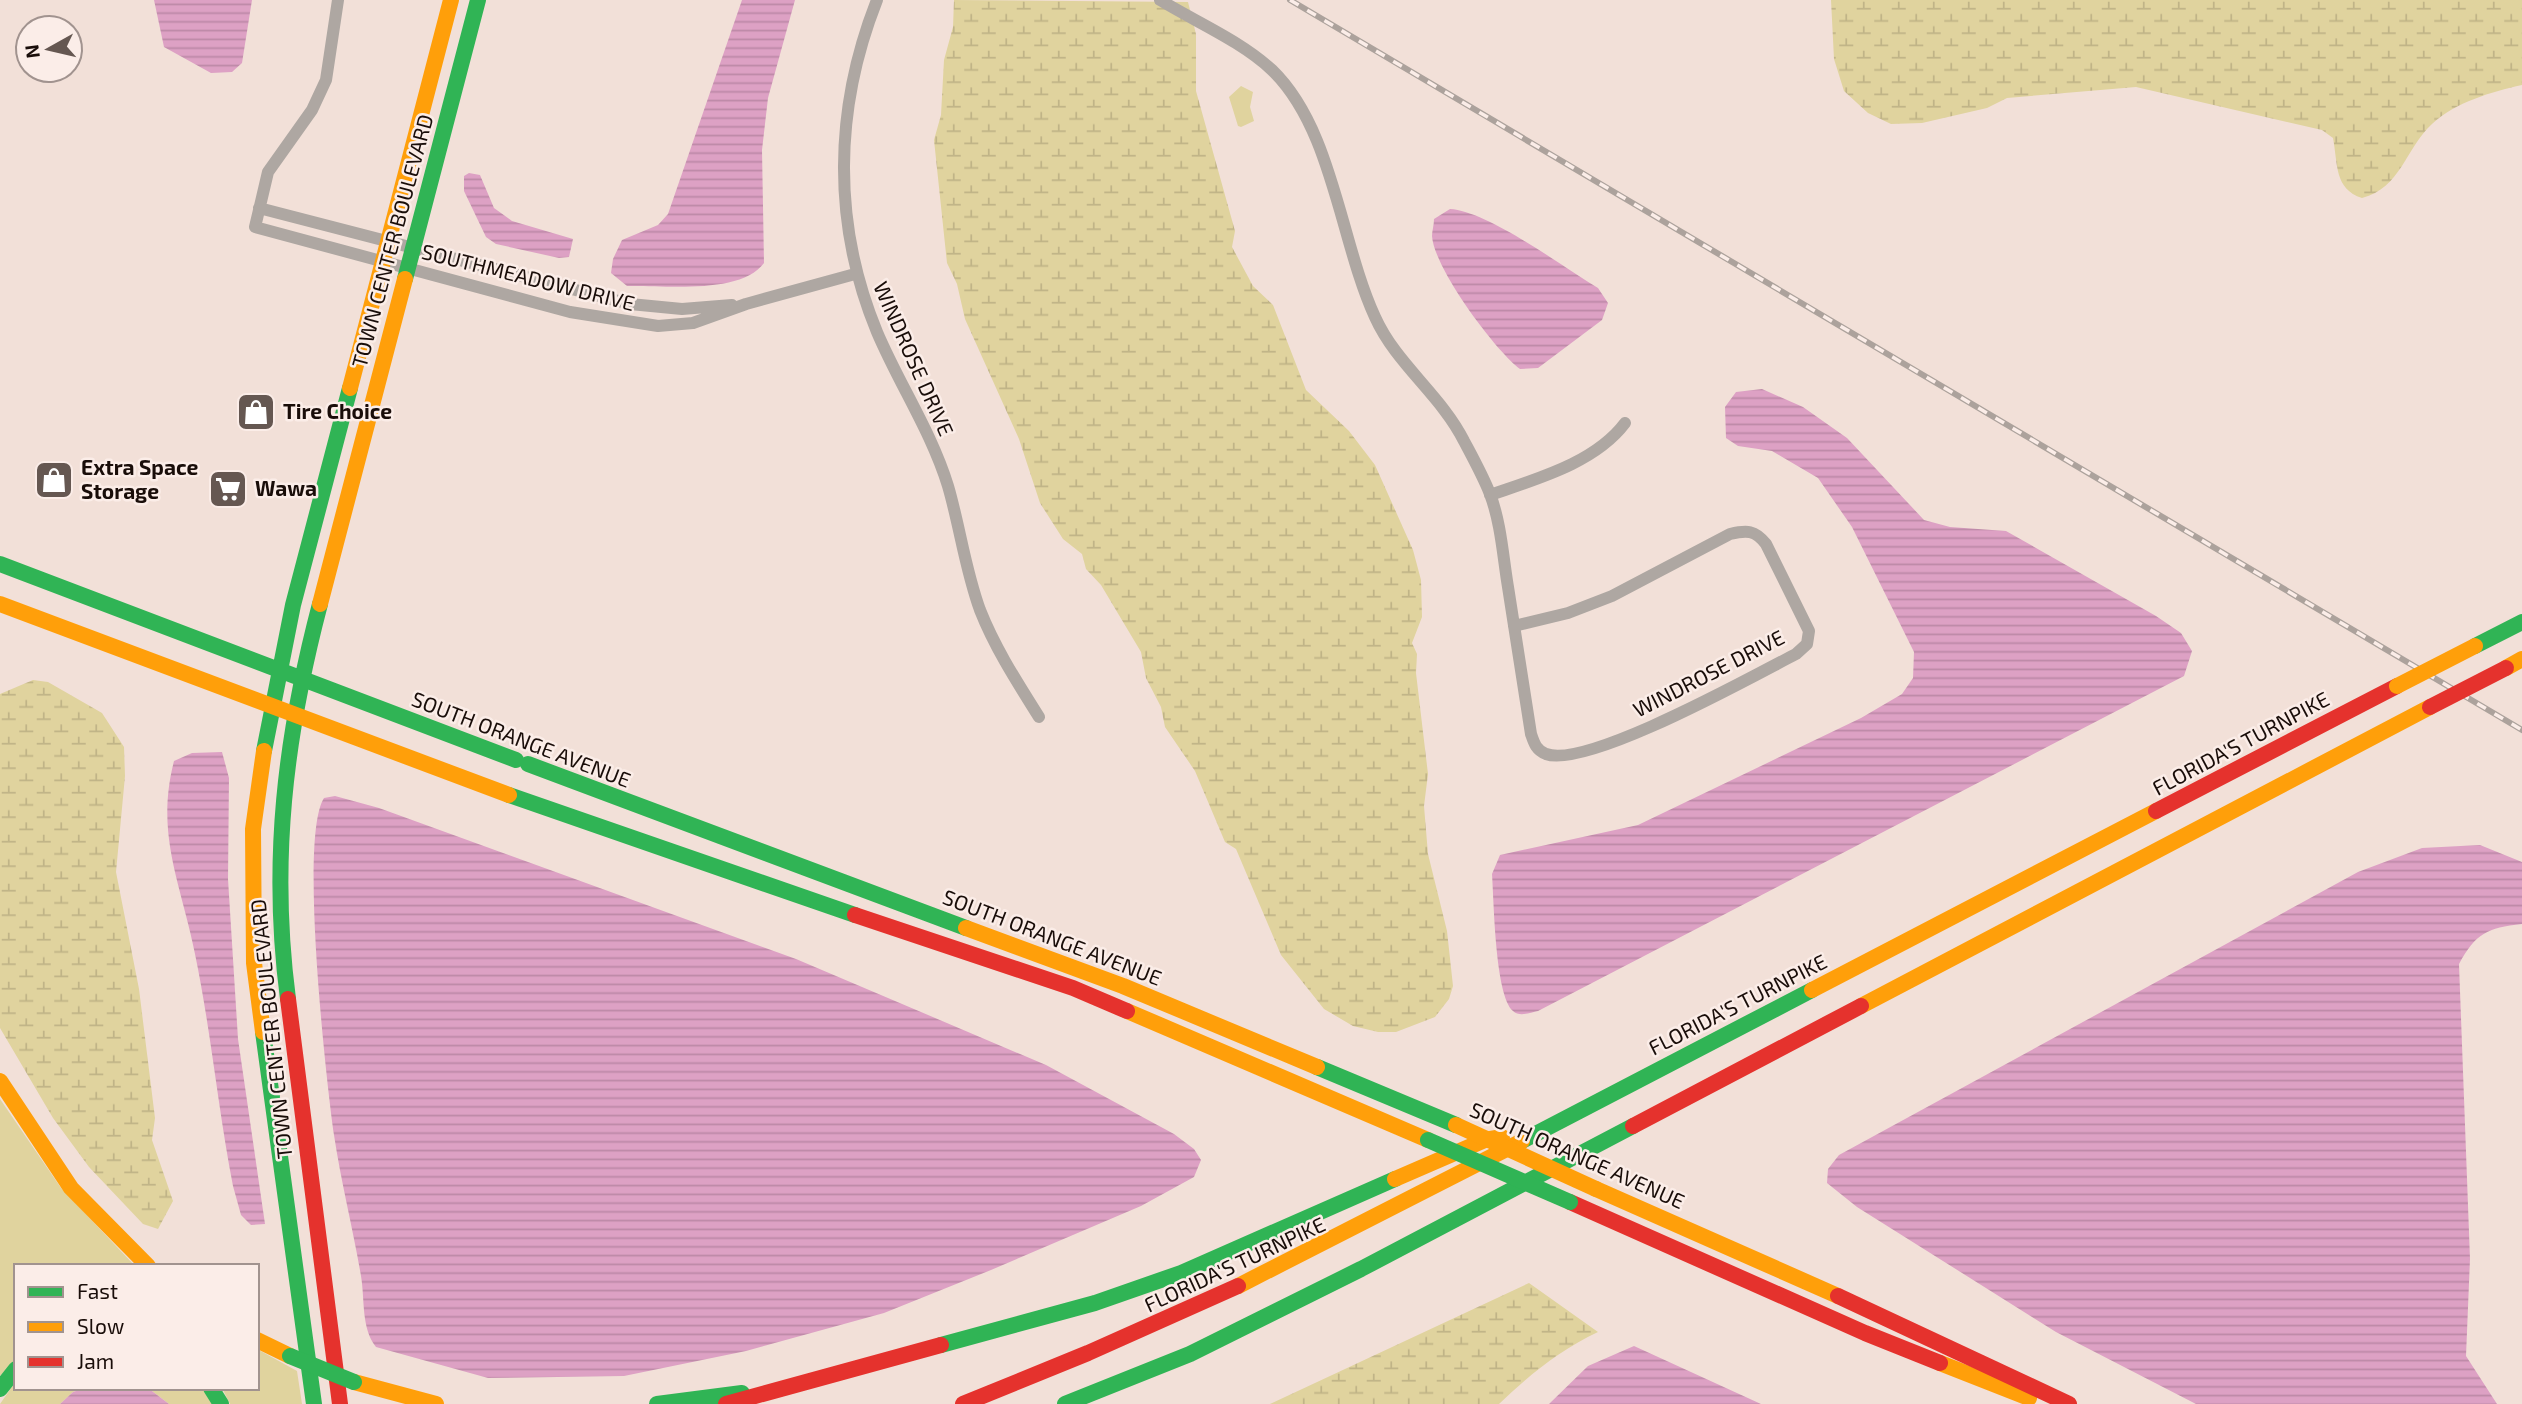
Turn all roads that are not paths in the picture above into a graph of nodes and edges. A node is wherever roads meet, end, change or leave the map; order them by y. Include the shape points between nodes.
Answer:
1 (338, 0) edge
2 (451, 0) edge
3 (478, 0) edge
4 (877, 0) edge
5 (1160, 0) edge
6 (259, 208) junction
7 (388, 242) junction
8 (413, 248) junction
9 (383, 262) junction
10 (408, 268) junction
11 (855, 274) junction
12 (577, 291) junction
13 (746, 304) junction
14 (570, 312) junction
15 (1625, 423) dead end
16 (1490, 495) junction
17 (0, 564) edge
18 (0, 604) edge
19 (2522, 622) edge
20 (1514, 626) junction
21 (2522, 659) edge
22 (279, 671) junction
23 (301, 680) junction
24 (271, 708) junction
25 (294, 715) junction
26 (1039, 717) dead end
27 (0, 1081) edge
28 (1543, 1130) junction
29 (146, 1264) edge
30 (259, 1341) edge
31 (1190, 1354) junction
32 (14, 1372) edge
33 (831, 1375) junction
34 (0, 1389) edge
35 (314, 1404) edge
36 (340, 1404) edge
37 (436, 1404) edge
38 (657, 1404) edge
39 (726, 1404) edge
40 (963, 1404) edge
41 (1065, 1404) edge
42 (1077, 1404) edge
43 (2044, 1404) edge
44 (2069, 1404) edge

1 - 6 street via 326,80 312,110 268,172
2 - 7 main road, TOWN CENTER BOULEVARD
3 - 8 main road, TOWN CENTER BOULEVARD
4 - 11 street, WINDROSE DRIVE via 852,90 843,155 844,209
5 - 16 street, WINDROSE DRIVE via 1245,50 1289,88 1321,155 1356,273 1376,320 1400,358 1447,413
6 - 7 street, SOUTHMEADOW DRIVE
6 - 9 street, SOUTHMEADOW DRIVE via 255,227
7 - 8 street, SOUTHMEADOW DRIVE
7 - 9 main road, TOWN CENTER BOULEVARD
8 - 10 main road, TOWN CENTER BOULEVARD
8 - 12 street, SOUTHMEADOW DRIVE
9 - 10 street, SOUTHMEADOW DRIVE
9 - 22 main road, TOWN CENTER BOULEVARD
10 - 14 street, SOUTHMEADOW DRIVE
10 - 23 main road, TOWN CENTER BOULEVARD
11 - 13 street, SOUTHMEADOW DRIVE
11 - 26 street, WINDROSE DRIVE via 947,486 980,610
12 - 13 street, SOUTHMEADOW DRIVE via 630,304 682,309
12 - 14 street
13 - 14 street, SOUTHMEADOW DRIVE via 692,323 659,326
15 - 16 street via 1600,447 1568,465
16 - 20 street, WINDROSE DRIVE
17 - 22 main road, SOUTH ORANGE AVENUE
18 - 24 main road, SOUTH ORANGE AVENUE
19 - 28 main road, FLORIDA'S TURNPIKE, bridge
20 - 20 street, WINDROSE DRIVE via 1612,597 1744,530 1757,533 1766,544 1810,631 1807,644 1796,654 1672,718 1623,739 1547,755 1533,741
21 - 31 main road, bridge
22 - 23 main road, SOUTH ORANGE AVENUE
22 - 24 main road, TOWN CENTER BOULEVARD
23 - 25 main road, TOWN CENTER BOULEVARD
23 - 44 main road, SOUTH ORANGE AVENUE, bridge via 1123,986 1456,1125
24 - 25 main road, SOUTH ORANGE AVENUE
24 - 35 main road, TOWN CENTER BOULEVARD via 253,829 254,963
25 - 36 main road, TOWN CENTER BOULEVARD via 278,858 280,941
25 - 43 main road, SOUTH ORANGE AVENUE, bridge via 699,864 1073,988 1866,1333
27 - 29 main road via 71,1188
28 - 33 main road via 1485,1140 1181,1273 1095,1303
28 - 40 main road, FLORIDA'S TURNPIKE via 1345,1237 1241,1287
30 - 37 main road, bridge via 354,1382
31 - 41 main road
31 - 42 main road
32 - 34 main road
33 - 38 main road via 753,1392
33 - 39 main road

